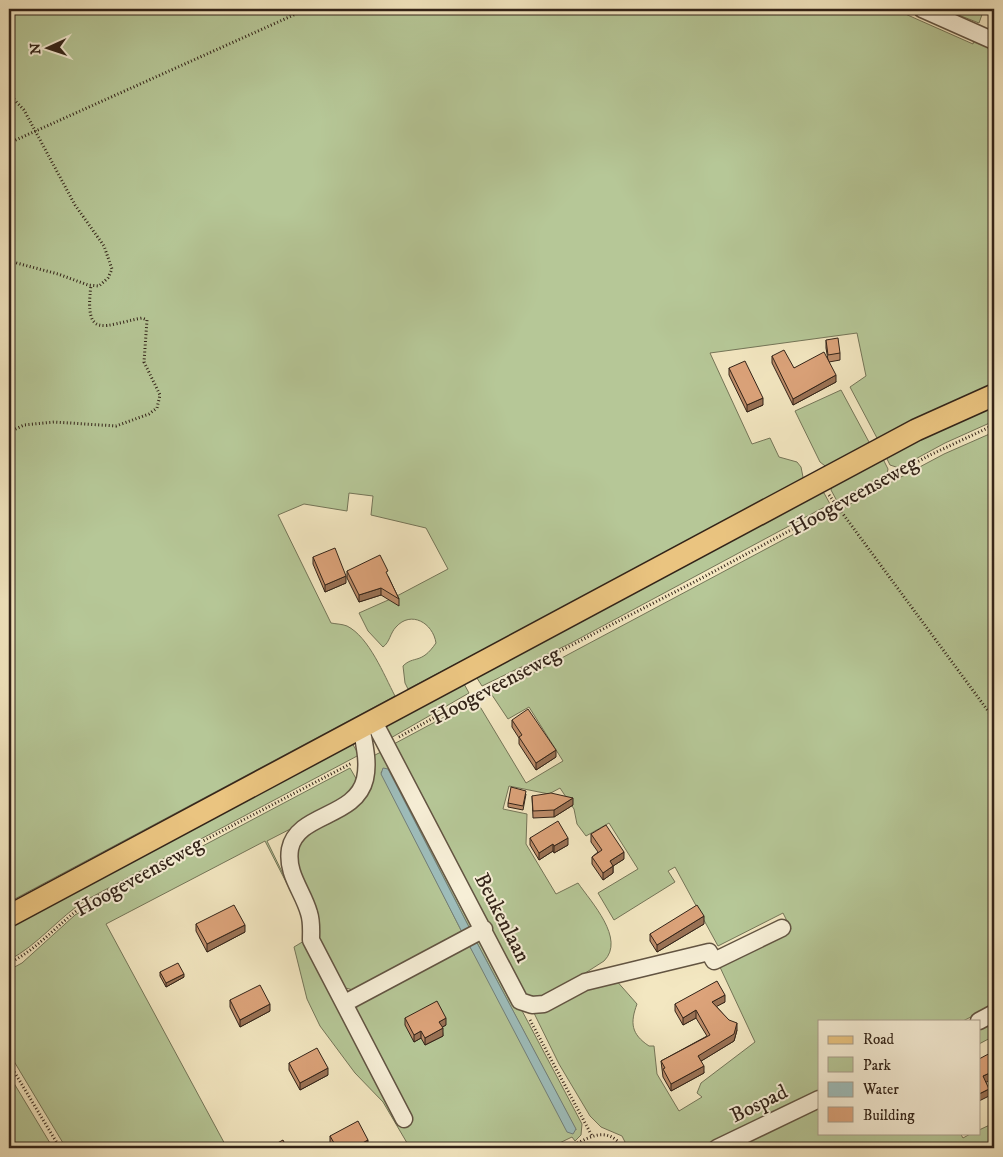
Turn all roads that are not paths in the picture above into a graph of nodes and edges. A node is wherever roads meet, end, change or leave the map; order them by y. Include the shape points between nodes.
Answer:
1 (922, 9) edge
2 (994, 41) edge
3 (994, 395) edge
4 (367, 723) junction
5 (9, 916) edge
6 (782, 928) dead end
7 (484, 929) junction
8 (345, 1003) junction
9 (994, 1013) edge
10 (980, 1020) edge
11 (818, 1099) edge
12 (404, 1119) dead end
13 (717, 1148) edge

1 - 2 street
3 - 4 main road, Hoogeveenseweg via 916,430
4 - 5 main road, Hoogeveenseweg
4 - 7 street, Beukenlaan via 387,744
4 - 8 street via 365,780 352,801 312,822 293,839 289,864 309,913 311,940
6 - 7 street, Beukenlaan via 714,961 709,952 585,982 544,1004 532,1005 520,1001
7 - 8 street
8 - 12 street
9 - 10 street
11 - 13 street, Bospad

